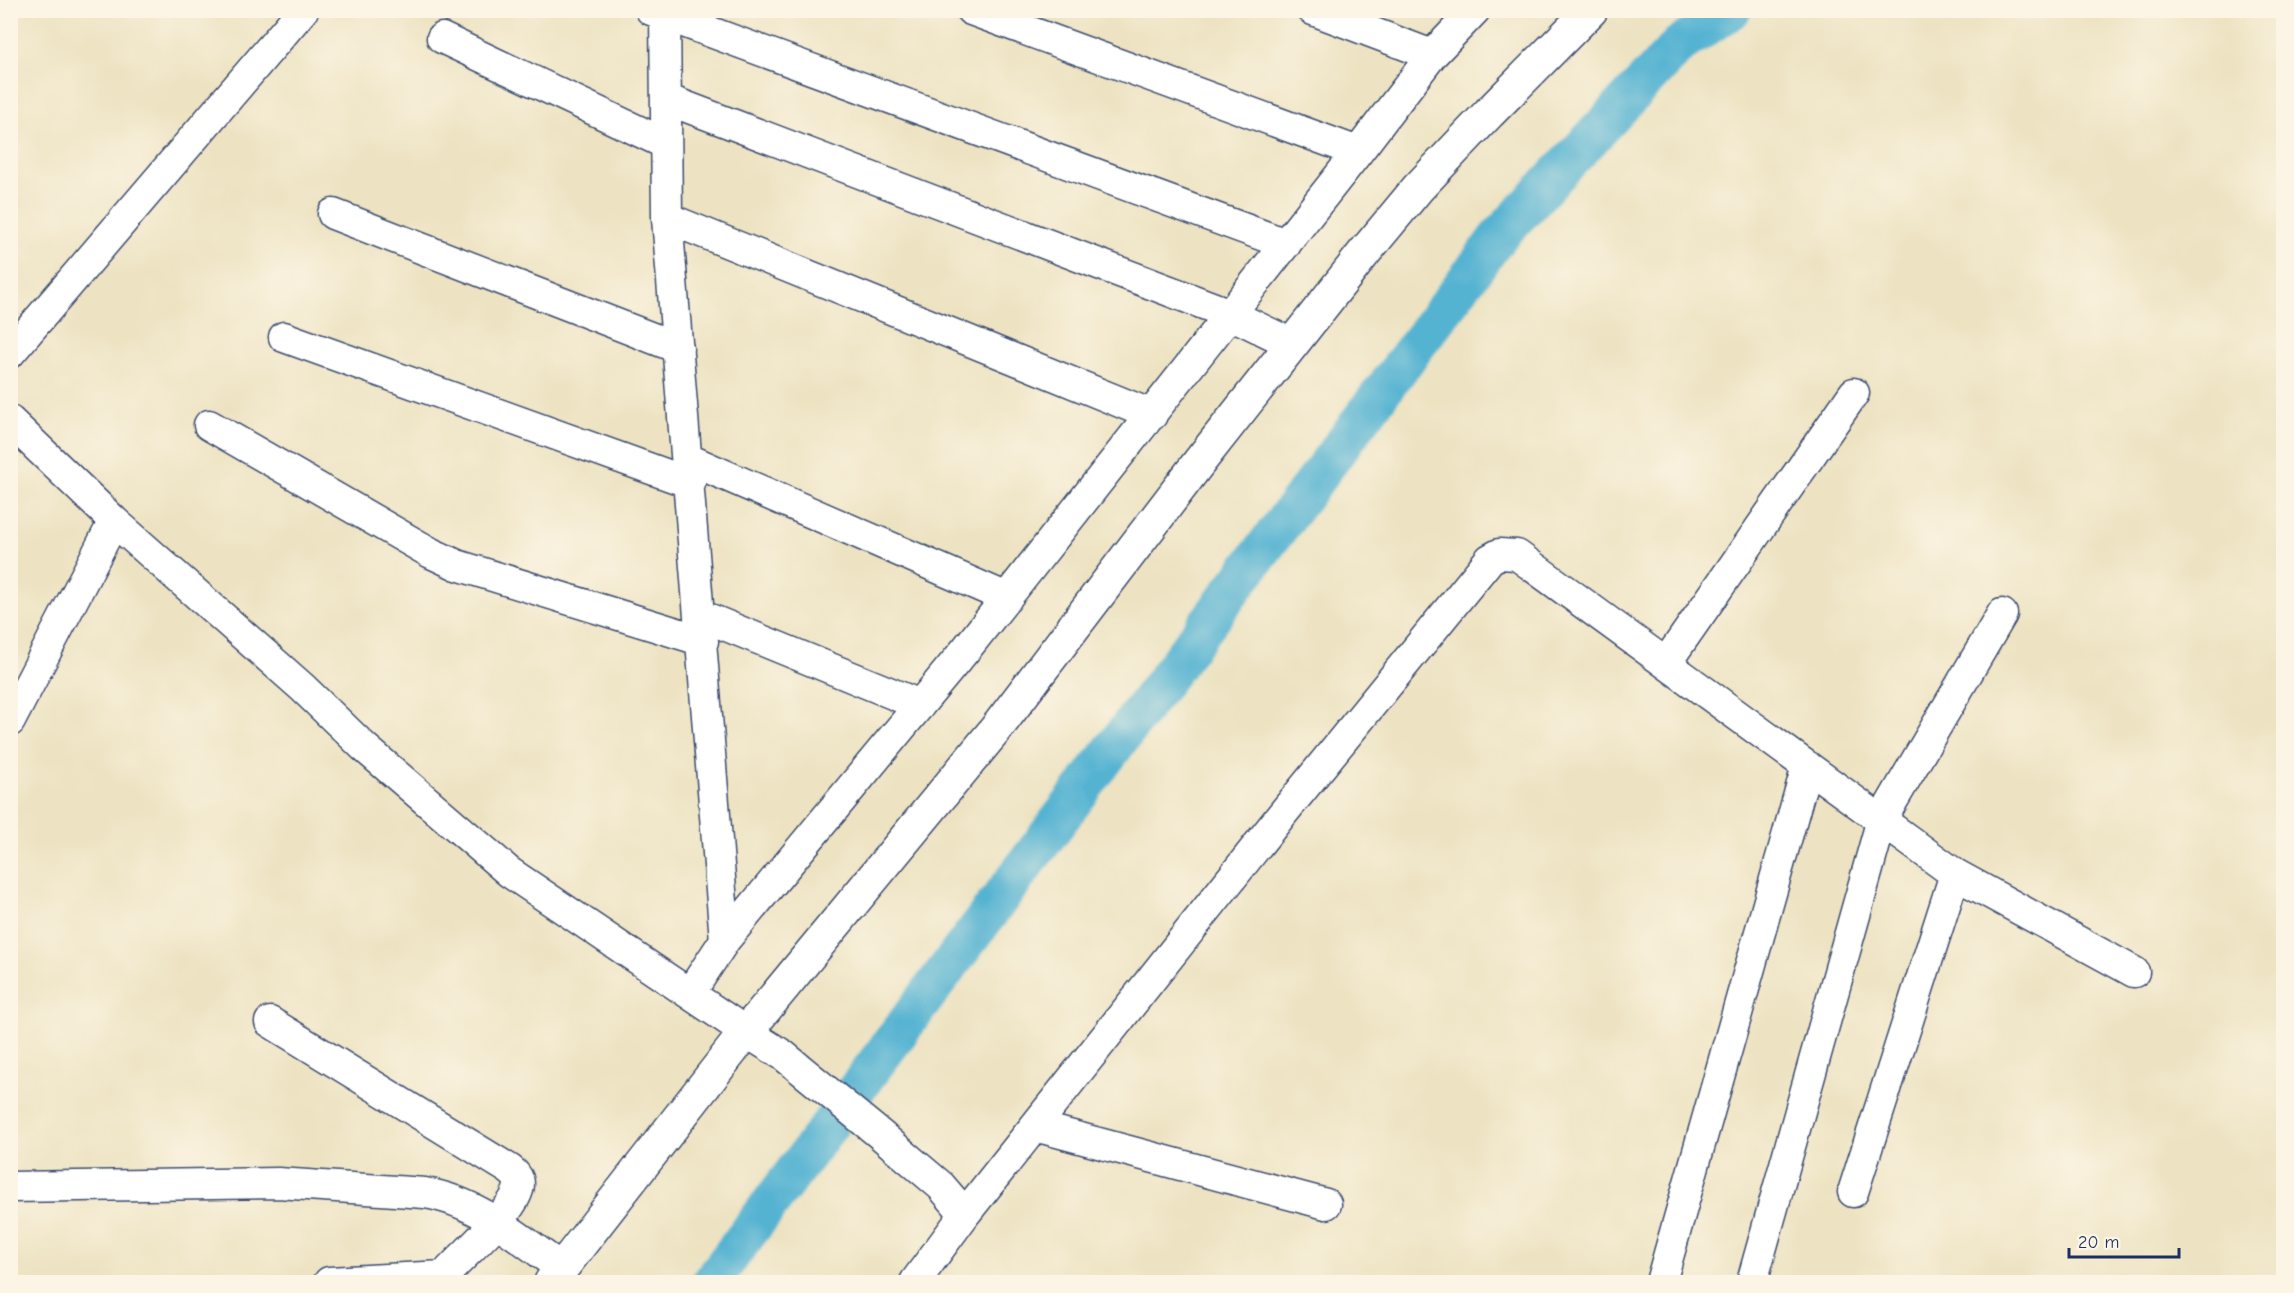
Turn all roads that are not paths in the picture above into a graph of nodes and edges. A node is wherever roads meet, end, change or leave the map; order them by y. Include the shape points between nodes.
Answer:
1 (303, 10) edge
2 (971, 10) edge
3 (1313, 10) edge
4 (1475, 10) edge
5 (1591, 10) edge
6 (660, 12) edge
7 (442, 38) dead end
8 (1432, 55) junction
9 (666, 99) junction
10 (666, 144) junction
11 (1358, 152) junction
12 (333, 214) dead end
13 (667, 218) junction
14 (1286, 244) junction
15 (1230, 314) junction
16 (284, 337) dead end
17 (1292, 344) junction
18 (678, 348) junction
19 (10, 353) edge
20 (1854, 393) dead end
21 (1152, 415) junction
22 (10, 421) edge
23 (209, 425) dead end
24 (689, 471) junction
25 (114, 521) junction
26 (1006, 598) junction
27 (2002, 614) dead end
28 (702, 628) junction
29 (1666, 663) junction
30 (920, 705) junction
31 (10, 721) edge
32 (1807, 766) junction
33 (1882, 819) junction
34 (1955, 874) junction
35 (725, 940) junction
36 (2134, 972) dead end
37 (690, 993) junction
38 (270, 1022) dead end
39 (746, 1032) junction
40 (1035, 1126) junction
41 (10, 1187) edge
42 (1853, 1192) dead end
43 (1326, 1204) dead end
44 (965, 1214) junction
45 (497, 1222) junction
46 (557, 1276) edge
47 (442, 1279) edge
48 (329, 1282) edge
49 (915, 1282) edge
50 (1662, 1282) edge
51 (1752, 1282) edge

1 - 19 street
2 - 11 street
3 - 8 street
4 - 8 street
5 - 17 main road via 1418,188
6 - 9 street
6 - 14 street
7 - 10 street
8 - 11 street
9 - 10 street
9 - 15 street
10 - 13 street
11 - 14 street
12 - 18 street
13 - 18 street
13 - 21 street
14 - 15 street
15 - 17 street
15 - 21 street
16 - 24 street
17 - 39 main road via 996,729
18 - 24 street
20 - 29 street
21 - 26 street
22 - 25 street
23 - 28 street via 457,566
24 - 26 street
24 - 28 street
25 - 31 street
25 - 37 street via 508,872
26 - 30 street
27 - 33 street
28 - 30 street
28 - 35 street
29 - 32 street
29 - 40 street via 1517,555 1499,554 1490,559
30 - 35 street
32 - 33 street
32 - 50 street
33 - 34 street
33 - 51 street
34 - 36 street
34 - 42 street
35 - 37 street
37 - 39 street
38 - 45 street via 514,1174 519,1180 518,1189
39 - 44 street via 783,1055 882,1136 941,1186
39 - 46 main road
40 - 43 street
40 - 44 street
41 - 45 street via 278,1183 425,1193 443,1196
44 - 49 street
45 - 46 street
45 - 47 street
47 - 48 street

